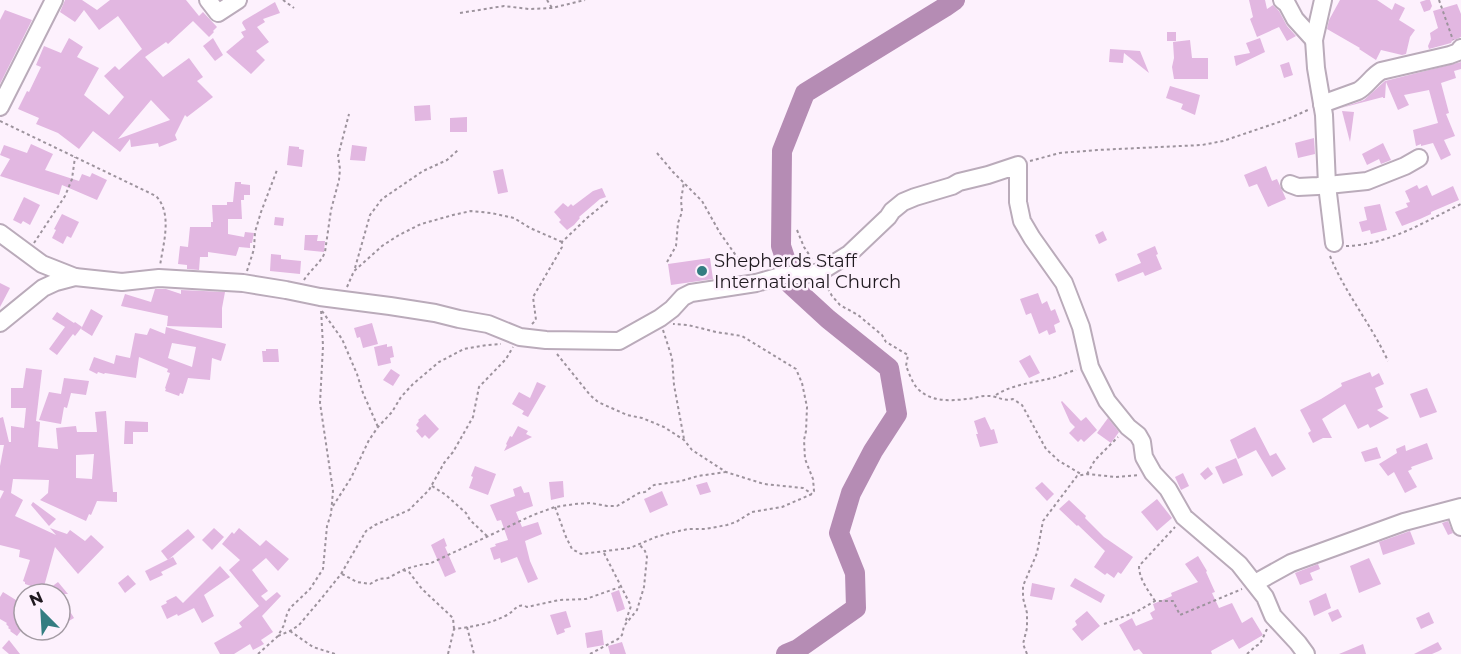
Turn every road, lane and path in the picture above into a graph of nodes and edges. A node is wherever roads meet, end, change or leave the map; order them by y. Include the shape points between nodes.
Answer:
1 (54, 0) edge
2 (208, 0) edge
3 (238, 0) edge
4 (283, 0) edge
5 (547, 0) edge
6 (585, 0) edge
7 (1282, 0) edge
8 (1323, 0) edge
9 (1438, 0) edge
10 (294, 8) dead end
11 (552, 8) junction
12 (460, 13) dead end
13 (1314, 40) junction
14 (1459, 50) edge
15 (1322, 104) junction
16 (0, 108) edge
17 (349, 114) dead end
18 (0, 121) edge
19 (458, 150) dead end
20 (657, 153) dead end
21 (75, 157) junction
22 (1419, 158) dead end
23 (1018, 165) junction
24 (277, 170) dead end
25 (684, 182) junction
26 (1290, 184) dead end
27 (1327, 184) junction
28 (609, 200) dead end
29 (1461, 204) edge
30 (797, 230) dead end
31 (0, 233) edge
32 (562, 242) junction
33 (1334, 243) junction
34 (28, 253) junction
35 (667, 262) dead end
36 (354, 271) junction
37 (820, 272) junction
38 (75, 276) junction
39 (159, 278) junction
40 (243, 283) junction
41 (756, 283) junction
42 (297, 292) junction
43 (341, 300) junction
44 (321, 303) junction
45 (661, 321) junction
46 (0, 323) edge
47 (520, 337) junction
48 (546, 340) junction
49 (1388, 361) dead end
50 (1090, 367) junction
51 (994, 396) junction
52 (378, 427) junction
53 (1128, 427) junction
54 (684, 440) junction
55 (726, 472) junction
56 (1153, 473) junction
57 (1081, 474) junction
58 (1087, 474) junction
59 (432, 486) junction
60 (812, 494) junction
61 (555, 507) junction
62 (331, 508) junction
63 (1458, 509) edge
64 (1184, 517) junction
65 (1461, 527) edge
66 (487, 536) junction
67 (639, 544) junction
68 (603, 552) junction
69 (403, 570) junction
70 (341, 574) junction
71 (1255, 583) junction
72 (620, 587) junction
73 (1155, 601) junction
74 (1273, 616) junction
75 (1104, 624) dead end
76 (624, 626) junction
77 (467, 627) junction
78 (454, 629) junction
79 (290, 631) junction
80 (278, 636) junction
81 (258, 654) edge
82 (335, 654) edge
83 (448, 654) edge
84 (474, 654) edge
85 (590, 654) edge
86 (1027, 654) edge
87 (1247, 654) edge
88 (1306, 654) edge

1 - 16 street
2 - 3 street via 218,12
4 - 10 path
5 - 11 path
6 - 11 path
7 - 13 street
8 - 13 street
9 - 14 path
11 - 12 path via 504,6
13 - 15 street
14 - 15 street via 1381,71 1358,91
15 - 23 path via 1223,141 1060,153
15 - 27 street
17 - 42 path via 338,156 339,180 326,252
18 - 21 path
19 - 36 path via 382,199 370,215
20 - 25 path
21 - 34 path via 65,196
21 - 39 path via 160,201 165,220
22 - 27 street via 1367,181
23 - 37 street via 903,202 849,254
23 - 50 street via 1022,221 1064,283 1082,327
24 - 40 path via 261,212
25 - 35 path via 676,246
25 - 41 path via 702,201
26 - 27 street
27 - 33 street
28 - 32 path
29 - 33 path via 1395,236 1367,244
30 - 37 path
31 - 34 street
32 - 36 path via 513,218 471,211 421,224 399,235
32 - 47 path via 533,297 536,320
33 - 49 path via 1330,257
34 - 38 street via 42,264
36 - 43 path
37 - 41 street via 784,274
37 - 51 path via 840,305 908,355 906,366 918,389 937,400
38 - 39 street via 122,282
38 - 46 street via 43,288
39 - 40 street
40 - 42 street
41 - 45 street via 691,293
42 - 44 street
43 - 44 street
43 - 47 street via 435,313 488,324
44 - 52 path via 342,339
44 - 62 path via 320,404 333,491
45 - 48 street via 619,340
45 - 54 path via 672,358
45 - 60 path via 742,336 796,369 807,407 805,459 813,479
47 - 48 street
48 - 54 path via 598,402 664,427
50 - 51 path via 1003,390
50 - 53 street via 1107,401
51 - 57 path via 1022,405 1046,449
52 - 59 path via 413,384 450,355 487,345 516,344 479,387 473,417
52 - 62 path
53 - 56 street via 1142,442 1144,457
53 - 58 path via 1095,460
54 - 55 path via 692,450
55 - 60 path via 764,484 803,488
55 - 61 path via 654,485 617,506 591,503
56 - 58 path via 1116,477
56 - 64 street via 1168,489
57 - 58 path
57 - 86 path via 1043,521 1037,553 1023,586 1027,613 1023,644
59 - 66 path
59 - 70 path via 409,510 366,531
60 - 67 path via 782,507 752,512 727,525 688,529
61 - 66 path
61 - 68 path via 572,549 581,554
62 - 80 path via 323,568 310,590 290,608
63 - 65 street
63 - 71 street via 1404,522 1291,563
64 - 71 street via 1239,564
64 - 73 path via 1138,566 1141,580
66 - 69 path via 429,564
67 - 68 path
67 - 76 path via 647,557 644,588 637,609
68 - 72 path
69 - 70 path via 370,584
69 - 78 path via 453,618
70 - 79 path
71 - 73 path via 1180,615 1173,601
71 - 74 street
72 - 76 path via 631,606
72 - 77 path via 586,599 521,605 493,622
73 - 75 path
74 - 87 path via 1260,644
74 - 88 street
76 - 85 path via 618,639
77 - 78 path
77 - 84 path
78 - 83 path
79 - 80 path
79 - 82 path via 313,647
80 - 81 path

